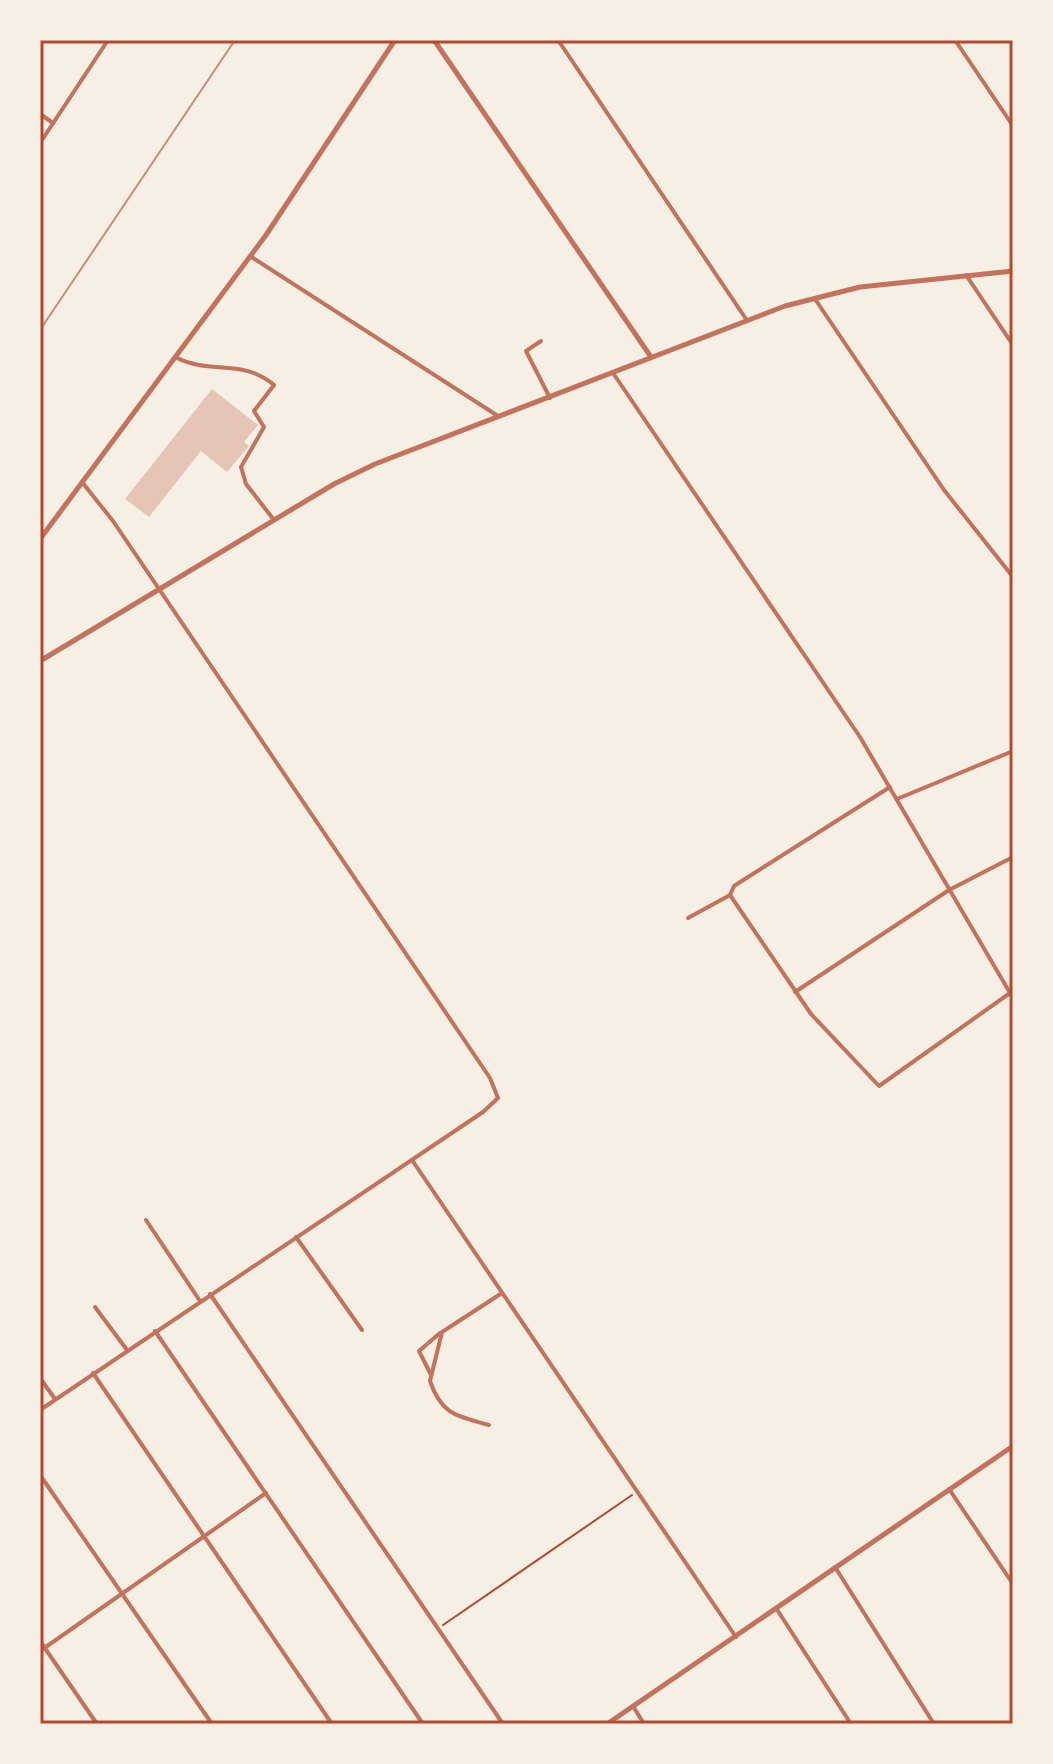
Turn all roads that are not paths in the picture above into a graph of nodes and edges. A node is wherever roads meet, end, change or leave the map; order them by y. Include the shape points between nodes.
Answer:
1 (108, 40) edge
2 (395, 40) edge
3 (434, 40) edge
4 (558, 40) edge
5 (955, 40) edge
6 (40, 114) edge
7 (53, 123) junction
8 (1013, 126) edge
9 (40, 143) edge
10 (250, 256) junction
11 (1013, 271) edge
12 (966, 275) junction
13 (814, 297) junction
14 (746, 319) junction
15 (541, 341) dead end
16 (1013, 345) edge
17 (651, 357) junction
18 (177, 358) junction
19 (613, 373) junction
20 (550, 398) junction
21 (500, 417) junction
22 (82, 482) junction
23 (274, 520) junction
24 (40, 539) edge
25 (1013, 577) edge
26 (160, 589) junction
27 (40, 661) edge
28 (1013, 751) edge
29 (890, 787) junction
30 (897, 799) junction
31 (1013, 857) edge
32 (949, 890) junction
33 (730, 895) junction
34 (688, 918) dead end
35 (795, 992) junction
36 (1012, 996) edge
37 (412, 1160) junction
38 (146, 1220) dead end
39 (296, 1237) junction
40 (502, 1293) junction
41 (210, 1294) junction
42 (200, 1301) junction
43 (95, 1307) dead end
44 (362, 1330) dead end
45 (155, 1331) junction
46 (442, 1332) junction
47 (127, 1350) junction
48 (93, 1373) junction
49 (431, 1376) junction
50 (40, 1378) edge
51 (55, 1399) junction
52 (40, 1410) edge
53 (489, 1425) dead end
54 (1013, 1446) edge
55 (40, 1475) edge
56 (949, 1489) junction
57 (266, 1493) junction
58 (204, 1538) junction
59 (835, 1567) junction
60 (1013, 1584) edge
61 (123, 1595) junction
62 (776, 1608) junction
63 (736, 1637) junction
64 (40, 1641) edge
65 (42, 1649) edge
66 (633, 1706) junction
67 (97, 1724) edge
68 (212, 1724) edge
69 (332, 1724) edge
70 (423, 1724) edge
71 (503, 1724) edge
72 (607, 1724) edge
73 (644, 1724) edge
74 (851, 1724) edge
75 (934, 1724) edge

1 - 7 street
2 - 10 street
3 - 17 street
4 - 14 street
5 - 8 street
6 - 7 street
7 - 9 street
10 - 18 street
10 - 21 street
11 - 12 street
12 - 13 street
12 - 16 street
13 - 14 street
13 - 25 street via 944,490
14 - 17 street
15 - 20 street via 526,351
17 - 19 street
18 - 22 street
18 - 23 street via 198,366 240,367 274,385 254,411 264,427 241,467 246,484
19 - 20 street
19 - 29 street
20 - 21 street
21 - 23 street via 362,470
22 - 24 street
22 - 26 street
23 - 26 street
26 - 27 street
26 - 37 street via 490,1078 498,1098
28 - 30 street
29 - 30 street
29 - 33 street via 734,886
30 - 32 street
31 - 32 street
32 - 35 street
32 - 36 street
33 - 34 street
33 - 35 street
35 - 36 street via 873,1082 883,1085
37 - 39 street
37 - 40 street
38 - 42 street
39 - 41 street
39 - 44 street
40 - 46 street
40 - 63 street
41 - 42 street
41 - 71 street
42 - 45 street
43 - 47 street
45 - 47 street
45 - 57 street
46 - 49 street
46 - 49 street via 419,1351
47 - 48 street
48 - 51 street
48 - 58 street
49 - 53 street via 431,1386 447,1411
50 - 51 street
51 - 52 street
54 - 56 street
55 - 61 street
56 - 59 street
56 - 60 street
57 - 58 street
57 - 70 street
58 - 61 street
58 - 69 street
59 - 62 street
59 - 75 street
61 - 65 street
61 - 68 street
62 - 63 street
62 - 74 street
63 - 66 street
64 - 65 street
65 - 67 street
66 - 72 street
66 - 73 street

